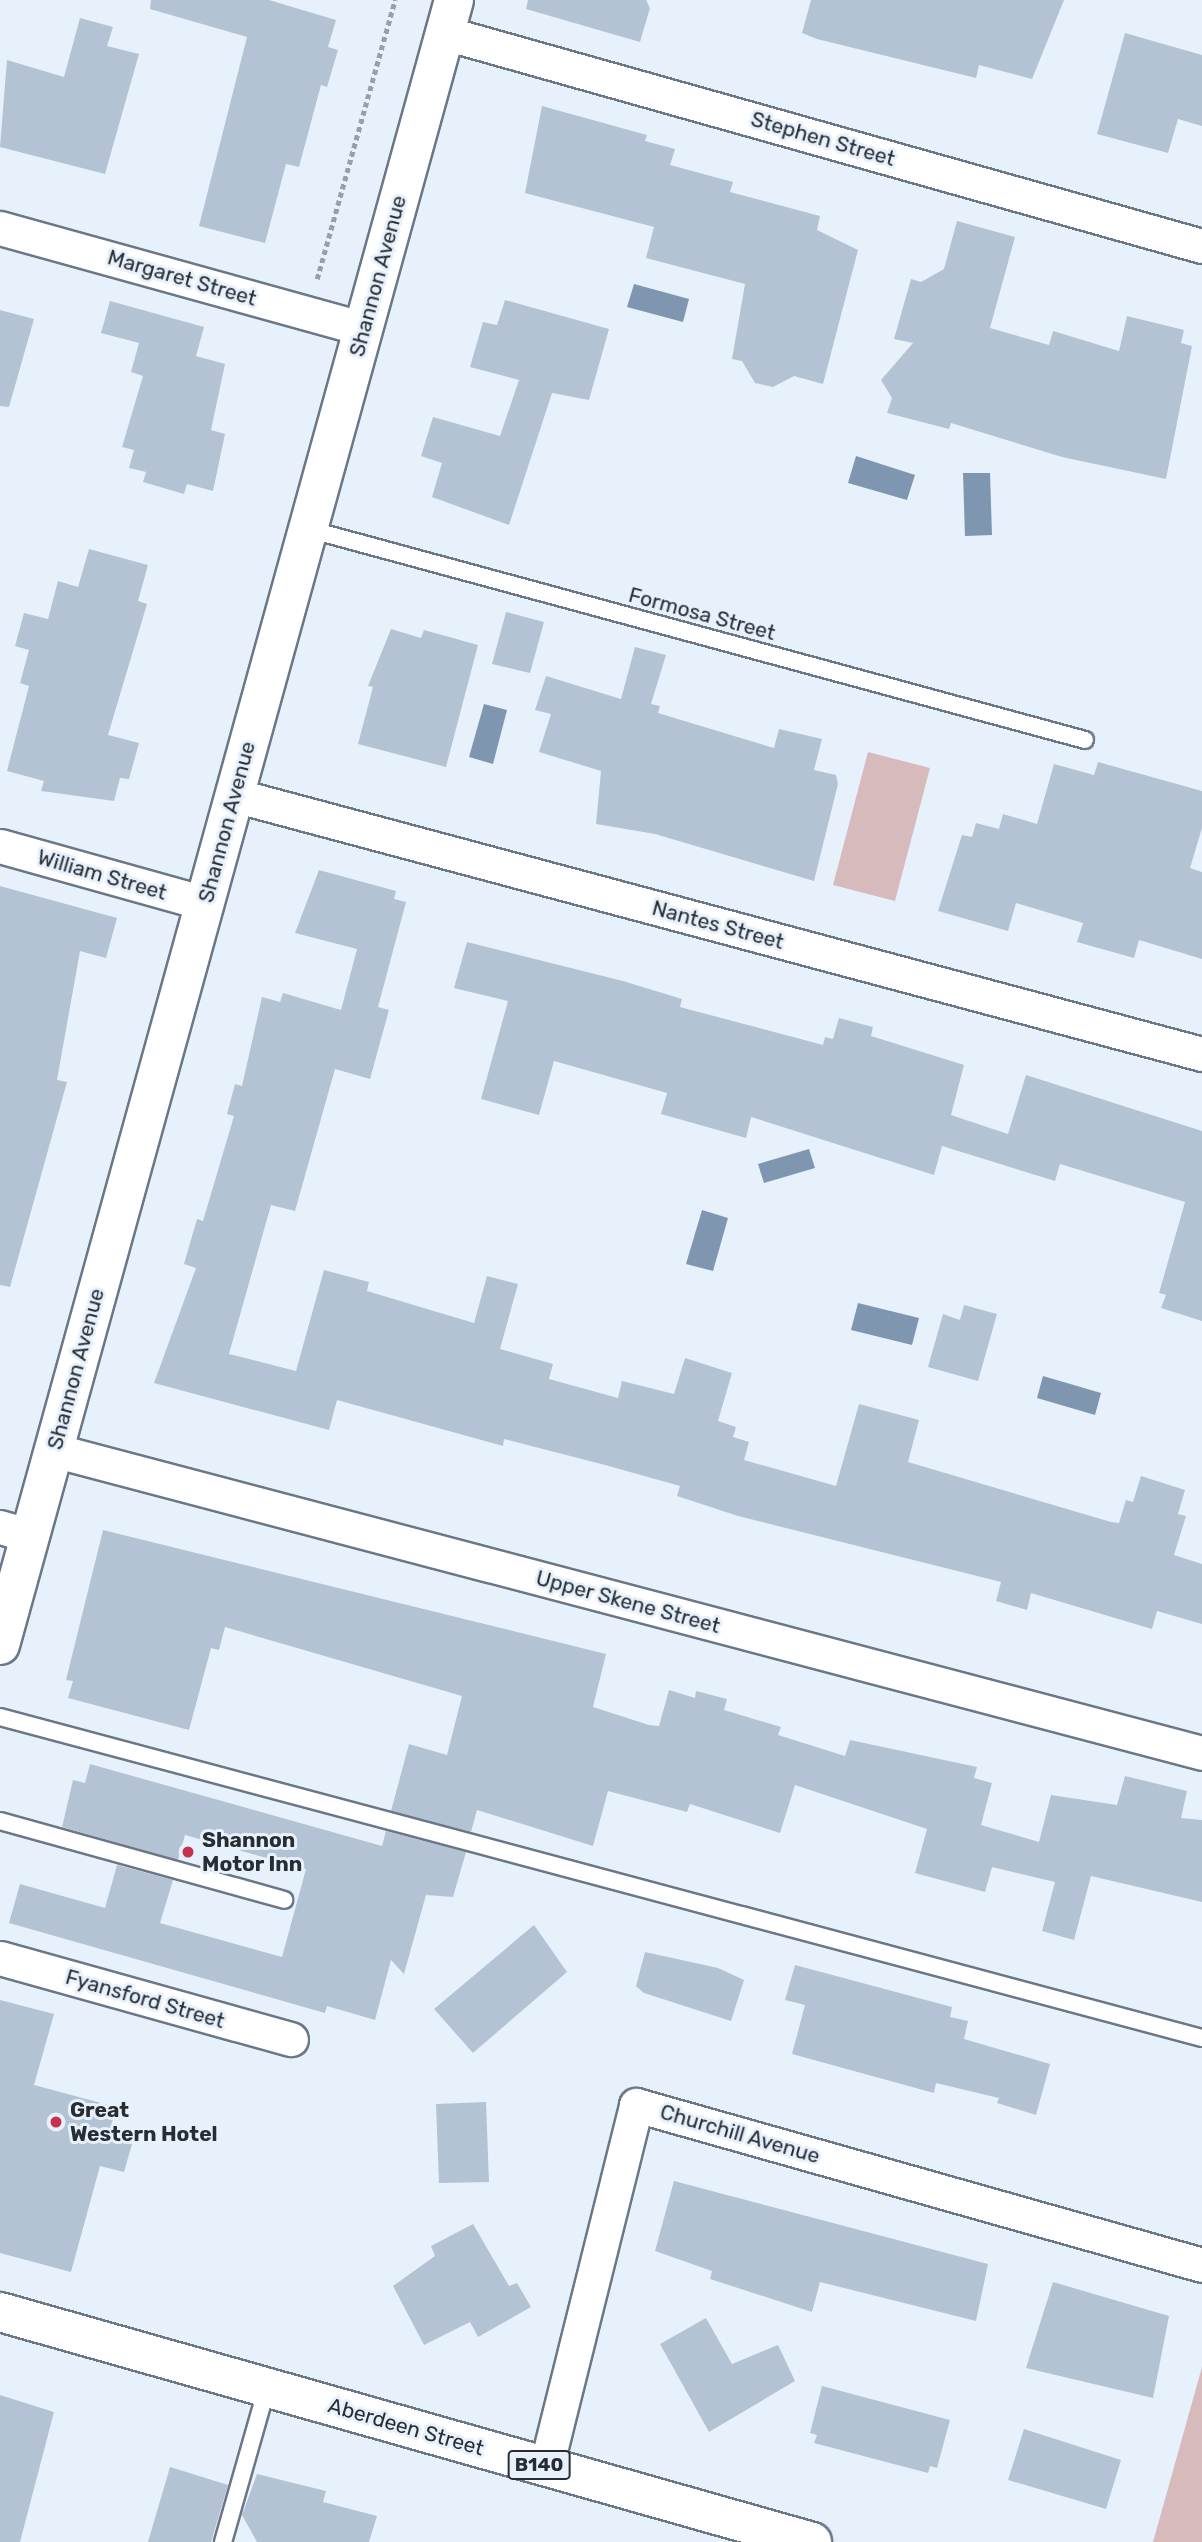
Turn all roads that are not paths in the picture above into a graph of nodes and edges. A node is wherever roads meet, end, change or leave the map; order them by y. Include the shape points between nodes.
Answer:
1 (449, 16) edge
2 (0, 228) edge
3 (1202, 246) edge
4 (363, 329) junction
5 (307, 529) junction
6 (1086, 740) dead end
7 (234, 795) junction
8 (0, 846) edge
9 (204, 903) junction
10 (1202, 1054) edge
11 (53, 1451) junction
12 (15, 1531) edge
13 (0, 1645) edge
14 (0, 1717) edge
15 (1202, 1753) edge
16 (0, 1821) edge
17 (284, 1900) dead end
18 (0, 1958) edge
19 (1202, 2038) edge
20 (291, 2039) dead end
21 (1202, 2265) edge
22 (0, 2312) edge
23 (267, 2388) junction
24 (546, 2467) junction
25 (223, 2542) edge
26 (811, 2542) edge

1 - 3 street, Stephen Street
1 - 4 main road, Shannon Avenue
2 - 4 street, Margaret Street
4 - 5 main road, Shannon Avenue
5 - 6 lane, Formosa Street
5 - 7 main road, Shannon Avenue
7 - 9 main road, Shannon Avenue
7 - 10 street, Nantes Street
8 - 9 street, William Street
9 - 11 main road, Shannon Avenue
11 - 12 main road, Shannon Avenue
11 - 15 street, Upper Skene Street
12 - 13 main road, Shannon Avenue
14 - 19 lane
16 - 17 lane
18 - 20 street, Fyansford Street
21 - 24 street, Churchill Avenue via 636,2105
22 - 23 main road, Aberdeen Street / B140
23 - 24 main road, Aberdeen Street / B140
23 - 25 lane
24 - 26 main road, Aberdeen Street / B140

